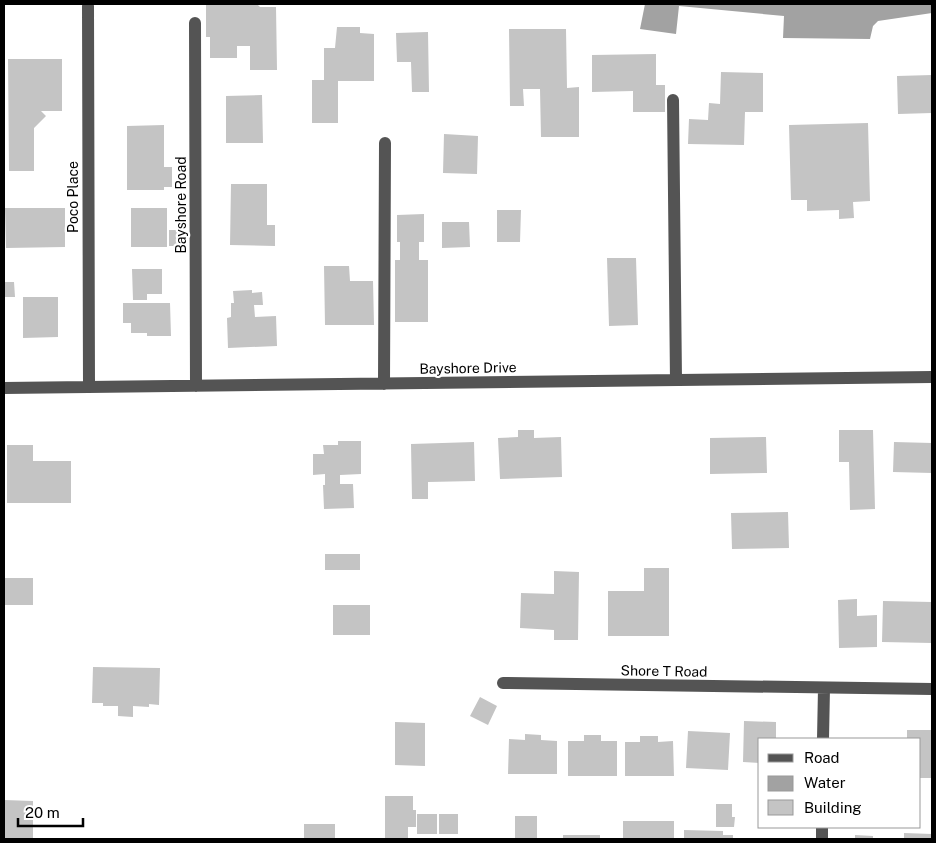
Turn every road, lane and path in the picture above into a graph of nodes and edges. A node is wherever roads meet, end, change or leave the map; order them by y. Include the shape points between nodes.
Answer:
1 (88, 6) dead end
2 (195, 23) dead end
3 (673, 100) dead end
4 (385, 142) dead end
5 (932, 377) edge
6 (676, 380) junction
7 (384, 384) junction
8 (196, 386) junction
9 (89, 387) junction
10 (4, 388) edge
11 (503, 683) dead end
12 (824, 688) junction
13 (932, 689) edge
14 (823, 738) edge

1 - 9 street, Poco Place
2 - 8 street, Bayshore Road
3 - 6 street
4 - 7 street
5 - 6 street, Bayshore Drive
6 - 7 street, Bayshore Drive
7 - 8 street, Bayshore Drive
8 - 9 street, Bayshore Drive
9 - 10 street, Bayshore Drive
11 - 12 street, Shore T Road
12 - 13 street, Shore T Road
12 - 14 street

